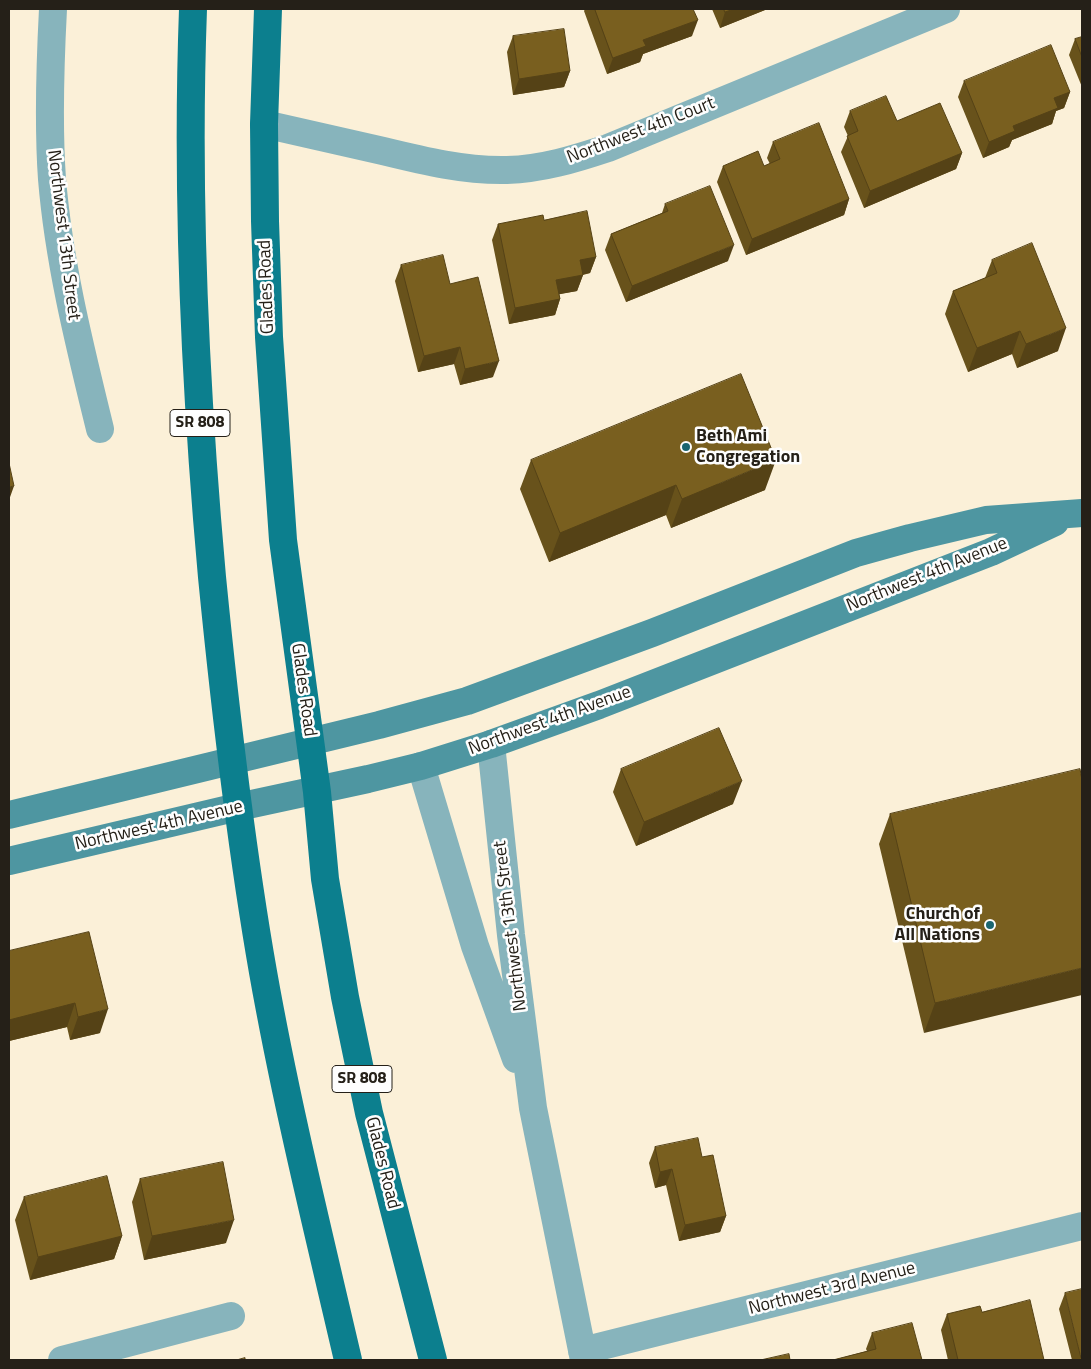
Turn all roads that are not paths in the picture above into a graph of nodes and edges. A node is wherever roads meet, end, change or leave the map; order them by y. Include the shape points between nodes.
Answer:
1 (52, 9) edge
2 (193, 9) edge
3 (268, 9) edge
4 (946, 9) edge
5 (264, 124) junction
6 (100, 429) dead end
7 (1076, 514) edge
8 (310, 742) junction
9 (491, 744) junction
10 (231, 761) junction
11 (421, 766) junction
12 (317, 792) junction
13 (238, 807) junction
14 (9, 815) edge
15 (9, 861) edge
16 (533, 1108) junction
17 (1082, 1226) edge
18 (231, 1316) dead end
19 (583, 1356) edge
20 (72, 1359) edge
21 (348, 1360) edge
22 (433, 1360) edge

1 - 6 street, Northwest 13th Street via 49,85 52,180 70,304
2 - 10 main road, SR 808 via 190,141 197,380
3 - 5 main road, Glades Road / SR 808
4 - 5 street, Northwest 4th Court via 608,148 543,166 508,170 438,164
5 - 8 main road, Glades Road / SR 808 via 268,318 276,447 283,540
7 - 8 street, Northwest 4th Avenue via 986,520 865,551 467,701
7 - 9 street, Northwest 4th Avenue via 981,555
8 - 10 street, Northwest 4th Avenue
8 - 12 main road, Glades Road / SR 808
9 - 11 street, Northwest 4th Avenue
9 - 16 street, Northwest 13th Street
10 - 13 main road, SR 808
10 - 14 street, Northwest 4th Avenue
11 - 12 street, Northwest 4th Avenue
11 - 16 street, Northwest 13th Street via 475,946
12 - 13 street, Northwest 4th Avenue
12 - 22 main road, Glades Road / SR 808 via 325,879 361,1075
13 - 15 street, Northwest 4th Avenue
13 - 21 main road, SR 808 via 263,971 293,1126
16 - 19 street, Northwest 13th Street
17 - 19 street, Northwest 3rd Avenue
18 - 20 street

